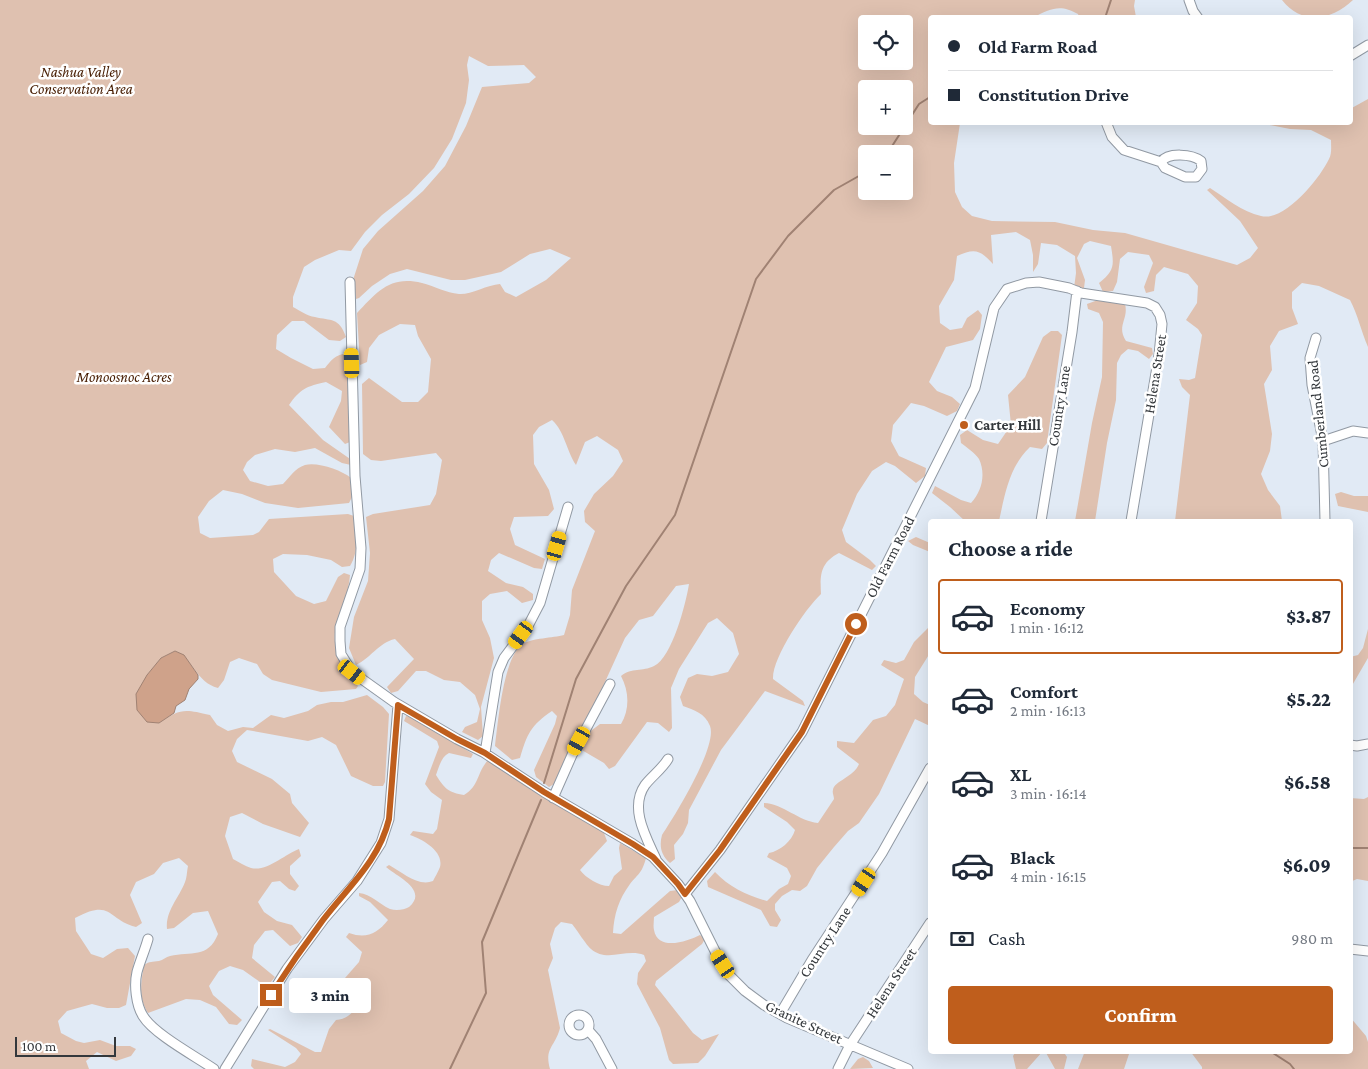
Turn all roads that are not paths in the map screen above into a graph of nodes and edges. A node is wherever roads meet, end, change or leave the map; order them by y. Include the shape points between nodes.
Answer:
1 (1189, 0) edge
2 (1192, 15) edge
3 (1368, 45) edge
4 (1353, 54) edge
5 (1107, 125) edge
6 (1161, 162) dead end
7 (350, 282) dead end
8 (1077, 291) junction
9 (1316, 338) dead end
10 (1368, 433) edge
11 (1323, 441) junction
12 (568, 507) dead end
13 (1040, 519) edge
14 (1130, 519) edge
15 (1325, 519) edge
16 (610, 684) dead end
17 (398, 705) junction
18 (1368, 744) edge
19 (1353, 745) edge
20 (485, 753) junction
21 (668, 759) dead end
22 (928, 772) edge
23 (552, 798) junction
24 (657, 861) junction
25 (685, 894) junction
26 (928, 926) edge
27 (148, 939) dead end
28 (1353, 949) edge
29 (1368, 951) edge
30 (780, 1014) junction
31 (588, 1030) dead end
32 (851, 1044) junction
33 (214, 1069) edge
34 (225, 1069) edge
35 (612, 1069) edge
36 (838, 1069) edge
37 (908, 1069) edge

1 - 2 street
3 - 4 street
5 - 6 street via 1112,137 1124,150
7 - 17 street, Granite Street via 360,569 340,627 341,654 352,672
8 - 13 street, Country Lane
8 - 14 street, Helena Street via 1147,303 1155,307 1162,324
8 - 25 street, Old Farm Road via 1039,282 1026,283 1007,289 1001,297 994,308 975,388 802,732 720,850
9 - 11 street, Cumberland Road via 1310,358
10 - 11 street via 1353,431
11 - 15 street, Cumberland Road
12 - 20 street via 540,602 498,672
16 - 23 street
17 - 20 street, Granite Street
17 - 34 street via 389,819 381,843 357,881 287,969
18 - 19 street
20 - 23 street, Granite Street
21 - 24 street via 646,784 639,799 643,829
22 - 30 street, Country Lane via 882,854
23 - 24 street, Granite Street
24 - 25 street, Granite Street
25 - 30 street, Granite Street via 729,975 745,991
26 - 32 street, Helena Street
27 - 33 street via 137,972 136,990 143,1017
28 - 29 street
30 - 32 street, Granite Street
31 - 35 street
32 - 36 street, Helena Street
32 - 37 street, Granite Street

